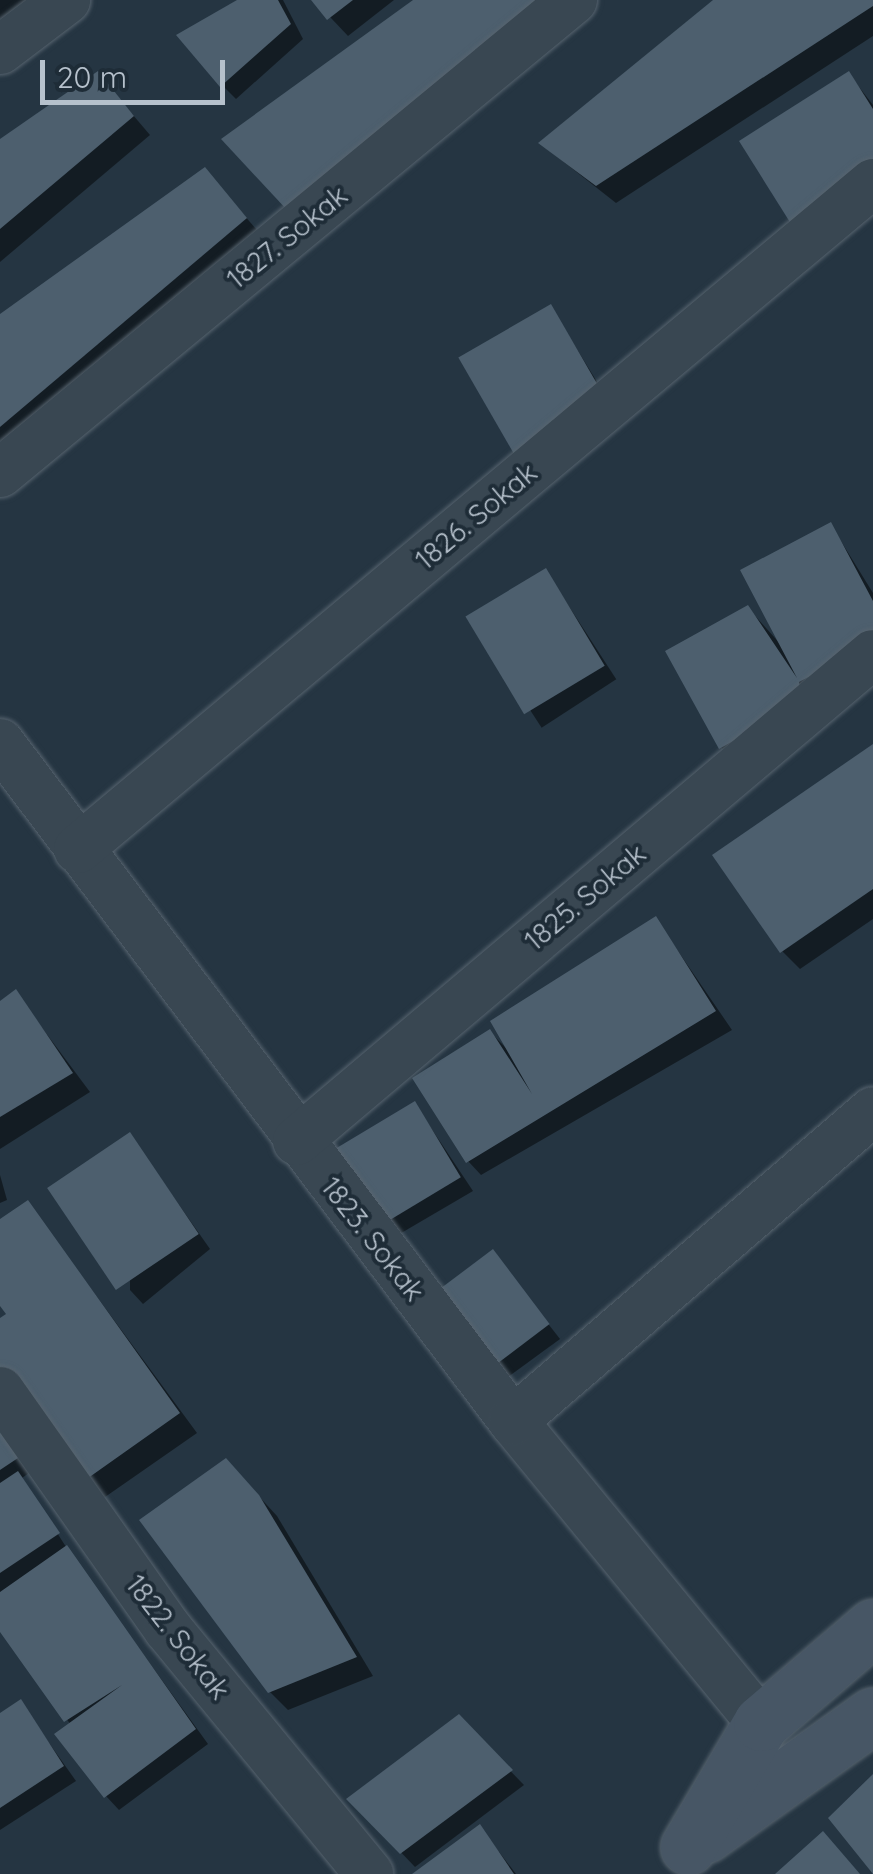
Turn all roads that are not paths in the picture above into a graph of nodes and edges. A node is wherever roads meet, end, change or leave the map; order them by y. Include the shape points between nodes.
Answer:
1 (66, 0) edge
2 (573, 0) edge
3 (0, 50) edge
4 (873, 183) edge
5 (0, 472) edge
6 (873, 654) edge
7 (0, 744) edge
8 (78, 849) junction
9 (873, 1111) edge
10 (297, 1140) junction
11 (0, 1391) edge
12 (513, 1420) junction
13 (873, 1627) edge
14 (873, 1715) edge
15 (761, 1724) junction
16 (675, 1861) edge
17 (369, 1874) edge

1 - 3 street
2 - 5 street, 1827. Sokak
4 - 8 street, 1826. Sokak
6 - 10 street, 1825. Sokak
7 - 8 street, 1823. Sokak
8 - 10 street, 1823. Sokak
9 - 12 street
10 - 12 street, 1823. Sokak
11 - 17 street, 1822. Sokak via 168,1629
12 - 15 street, 1823. Sokak
13 - 15 main road
14 - 16 main road
15 - 16 main road

